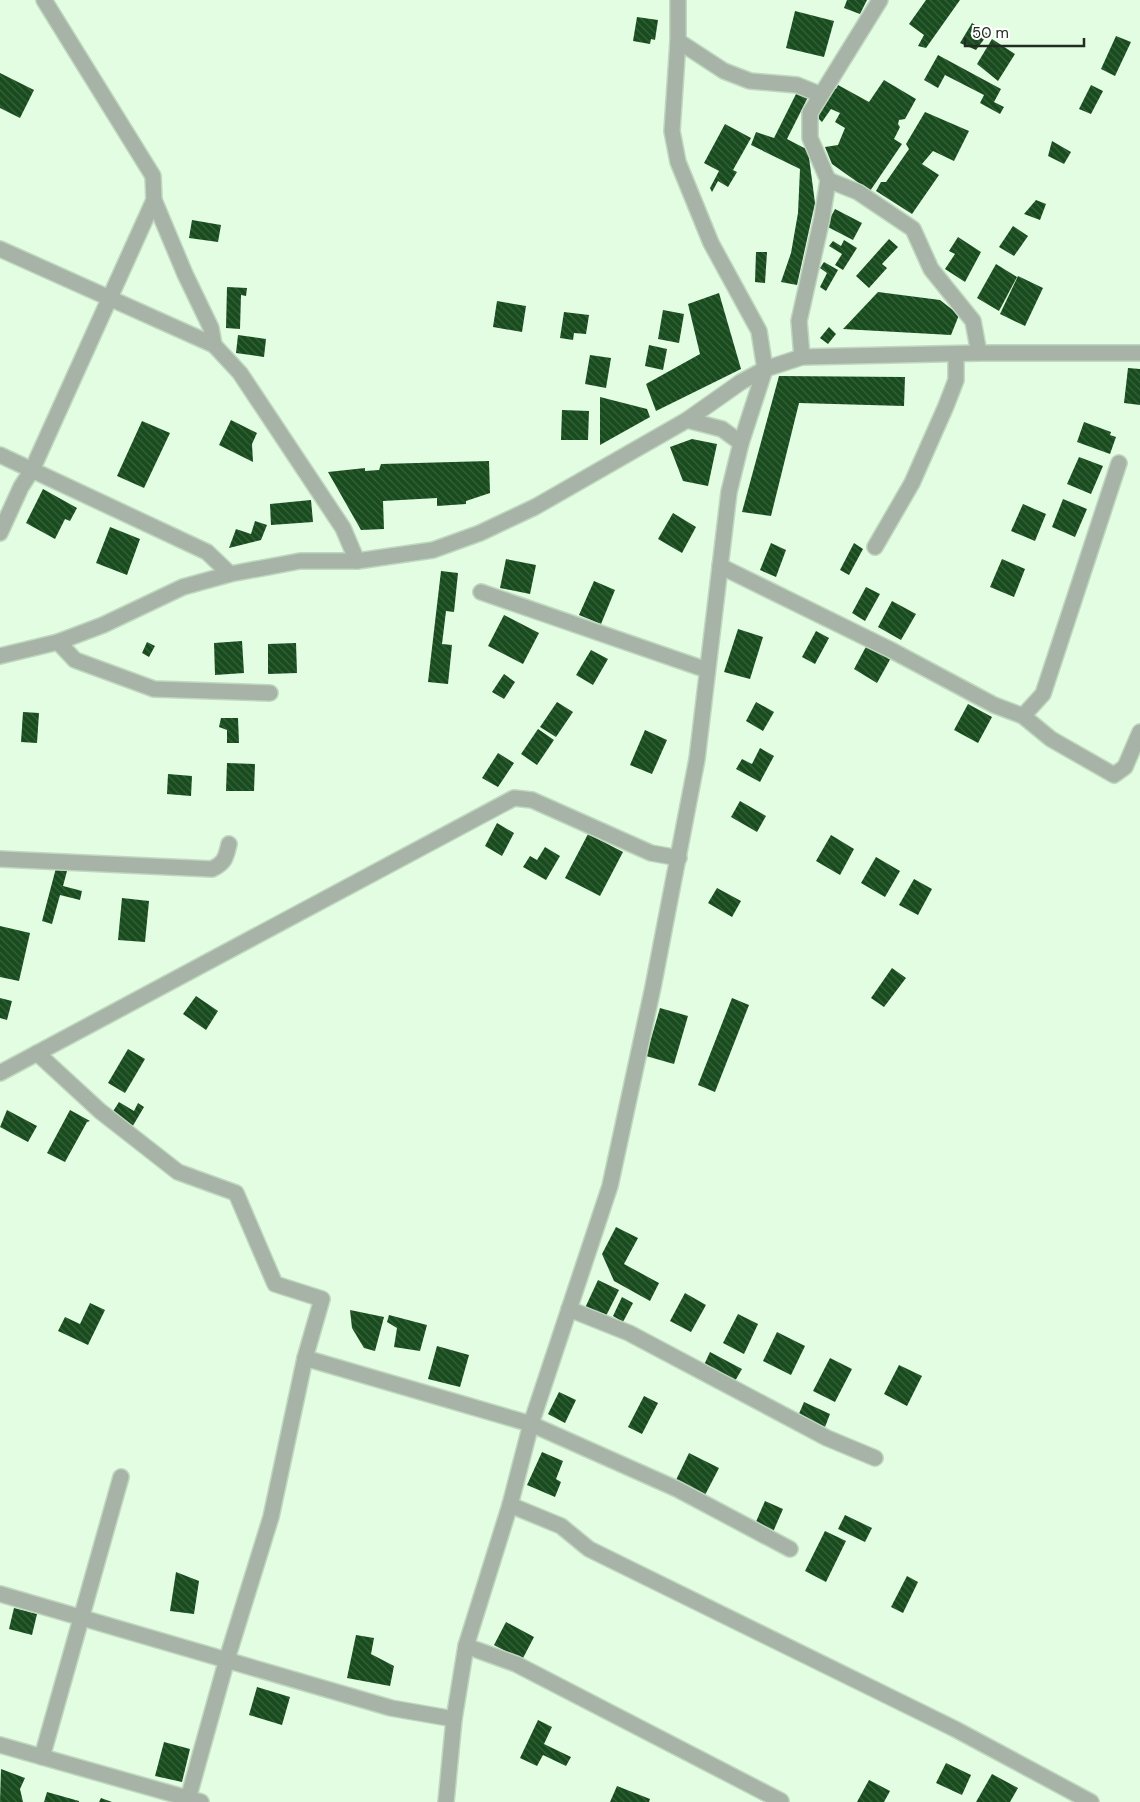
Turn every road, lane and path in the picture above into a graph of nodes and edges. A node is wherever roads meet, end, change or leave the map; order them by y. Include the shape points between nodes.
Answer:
1 (44, 0) edge
2 (678, 0) edge
3 (880, 0) edge
4 (678, 41) junction
5 (819, 94) junction
6 (828, 180) junction
7 (154, 200) junction
8 (0, 249) edge
9 (108, 299) junction
10 (214, 346) junction
11 (979, 353) junction
12 (1140, 353) edge
13 (956, 354) junction
14 (802, 358) junction
15 (765, 369) junction
16 (687, 420) junction
17 (741, 443) junction
18 (0, 455) edge
19 (1119, 463) dead end
20 (32, 470) junction
21 (0, 533) edge
22 (875, 547) dead end
23 (357, 561) junction
24 (720, 566) junction
25 (230, 574) junction
26 (481, 592) dead end
27 (58, 642) junction
28 (0, 656) edge
29 (707, 670) junction
30 (270, 693) dead end
31 (1023, 716) junction
32 (1140, 732) edge
33 (230, 844) dead end
34 (679, 858) junction
35 (0, 859) edge
36 (37, 1053) junction
37 (0, 1073) edge
38 (569, 1309) junction
39 (305, 1358) junction
40 (531, 1424) junction
41 (875, 1458) dead end
42 (121, 1477) dead end
43 (510, 1505) junction
44 (790, 1549) dead end
45 (0, 1594) edge
46 (80, 1618) junction
47 (466, 1646) junction
48 (227, 1659) junction
49 (454, 1720) junction
50 (0, 1745) edge
51 (42, 1757) junction
52 (195, 1800) edge
53 (781, 1801) edge
54 (446, 1802) edge
55 (1091, 1802) edge

1 - 7 street via 153,176
2 - 4 street
3 - 5 street
4 - 5 street via 724,71 750,81 797,85
4 - 15 street via 672,131 678,162 711,243 759,331
5 - 6 street via 810,113 810,138
6 - 11 street via 858,192 913,230 932,269 973,321
6 - 14 street via 799,320
7 - 9 street
7 - 10 street via 184,274 211,328
8 - 9 street
9 - 10 street
9 - 20 street
10 - 23 street via 240,373 343,528
11 - 12 street
11 - 13 street
13 - 14 street
13 - 22 street via 956,380 946,406 912,483
14 - 15 street
15 - 16 street
15 - 17 street
16 - 17 street via 716,427
16 - 23 street via 535,507 480,532 433,550
17 - 24 street via 729,492
18 - 20 street
19 - 31 street via 1043,694
20 - 21 street
20 - 25 street via 206,552
23 - 25 street via 300,561
24 - 29 street
24 - 31 street via 994,705
25 - 27 street via 183,587 103,625
26 - 29 street
27 - 28 street
27 - 30 street via 75,660 154,689
29 - 34 street
31 - 32 street via 1051,739 1114,775 1125,767
33 - 35 street via 221,865 212,869
34 - 36 street via 651,853 532,800 514,798
34 - 38 street via 610,1186
36 - 37 street
36 - 39 street via 100,1111 178,1172 236,1192 275,1284 322,1299
38 - 40 street
38 - 41 street via 629,1333 827,1438
39 - 40 street
39 - 48 street via 271,1517
40 - 43 street
40 - 44 street via 676,1489
42 - 46 street
43 - 47 street
43 - 55 street via 561,1526 589,1549 946,1725
45 - 46 street
46 - 48 street
46 - 51 street
47 - 49 street
47 - 53 street via 516,1664
48 - 49 street via 391,1708
48 - 52 street
49 - 54 street
50 - 51 street
51 - 52 street

